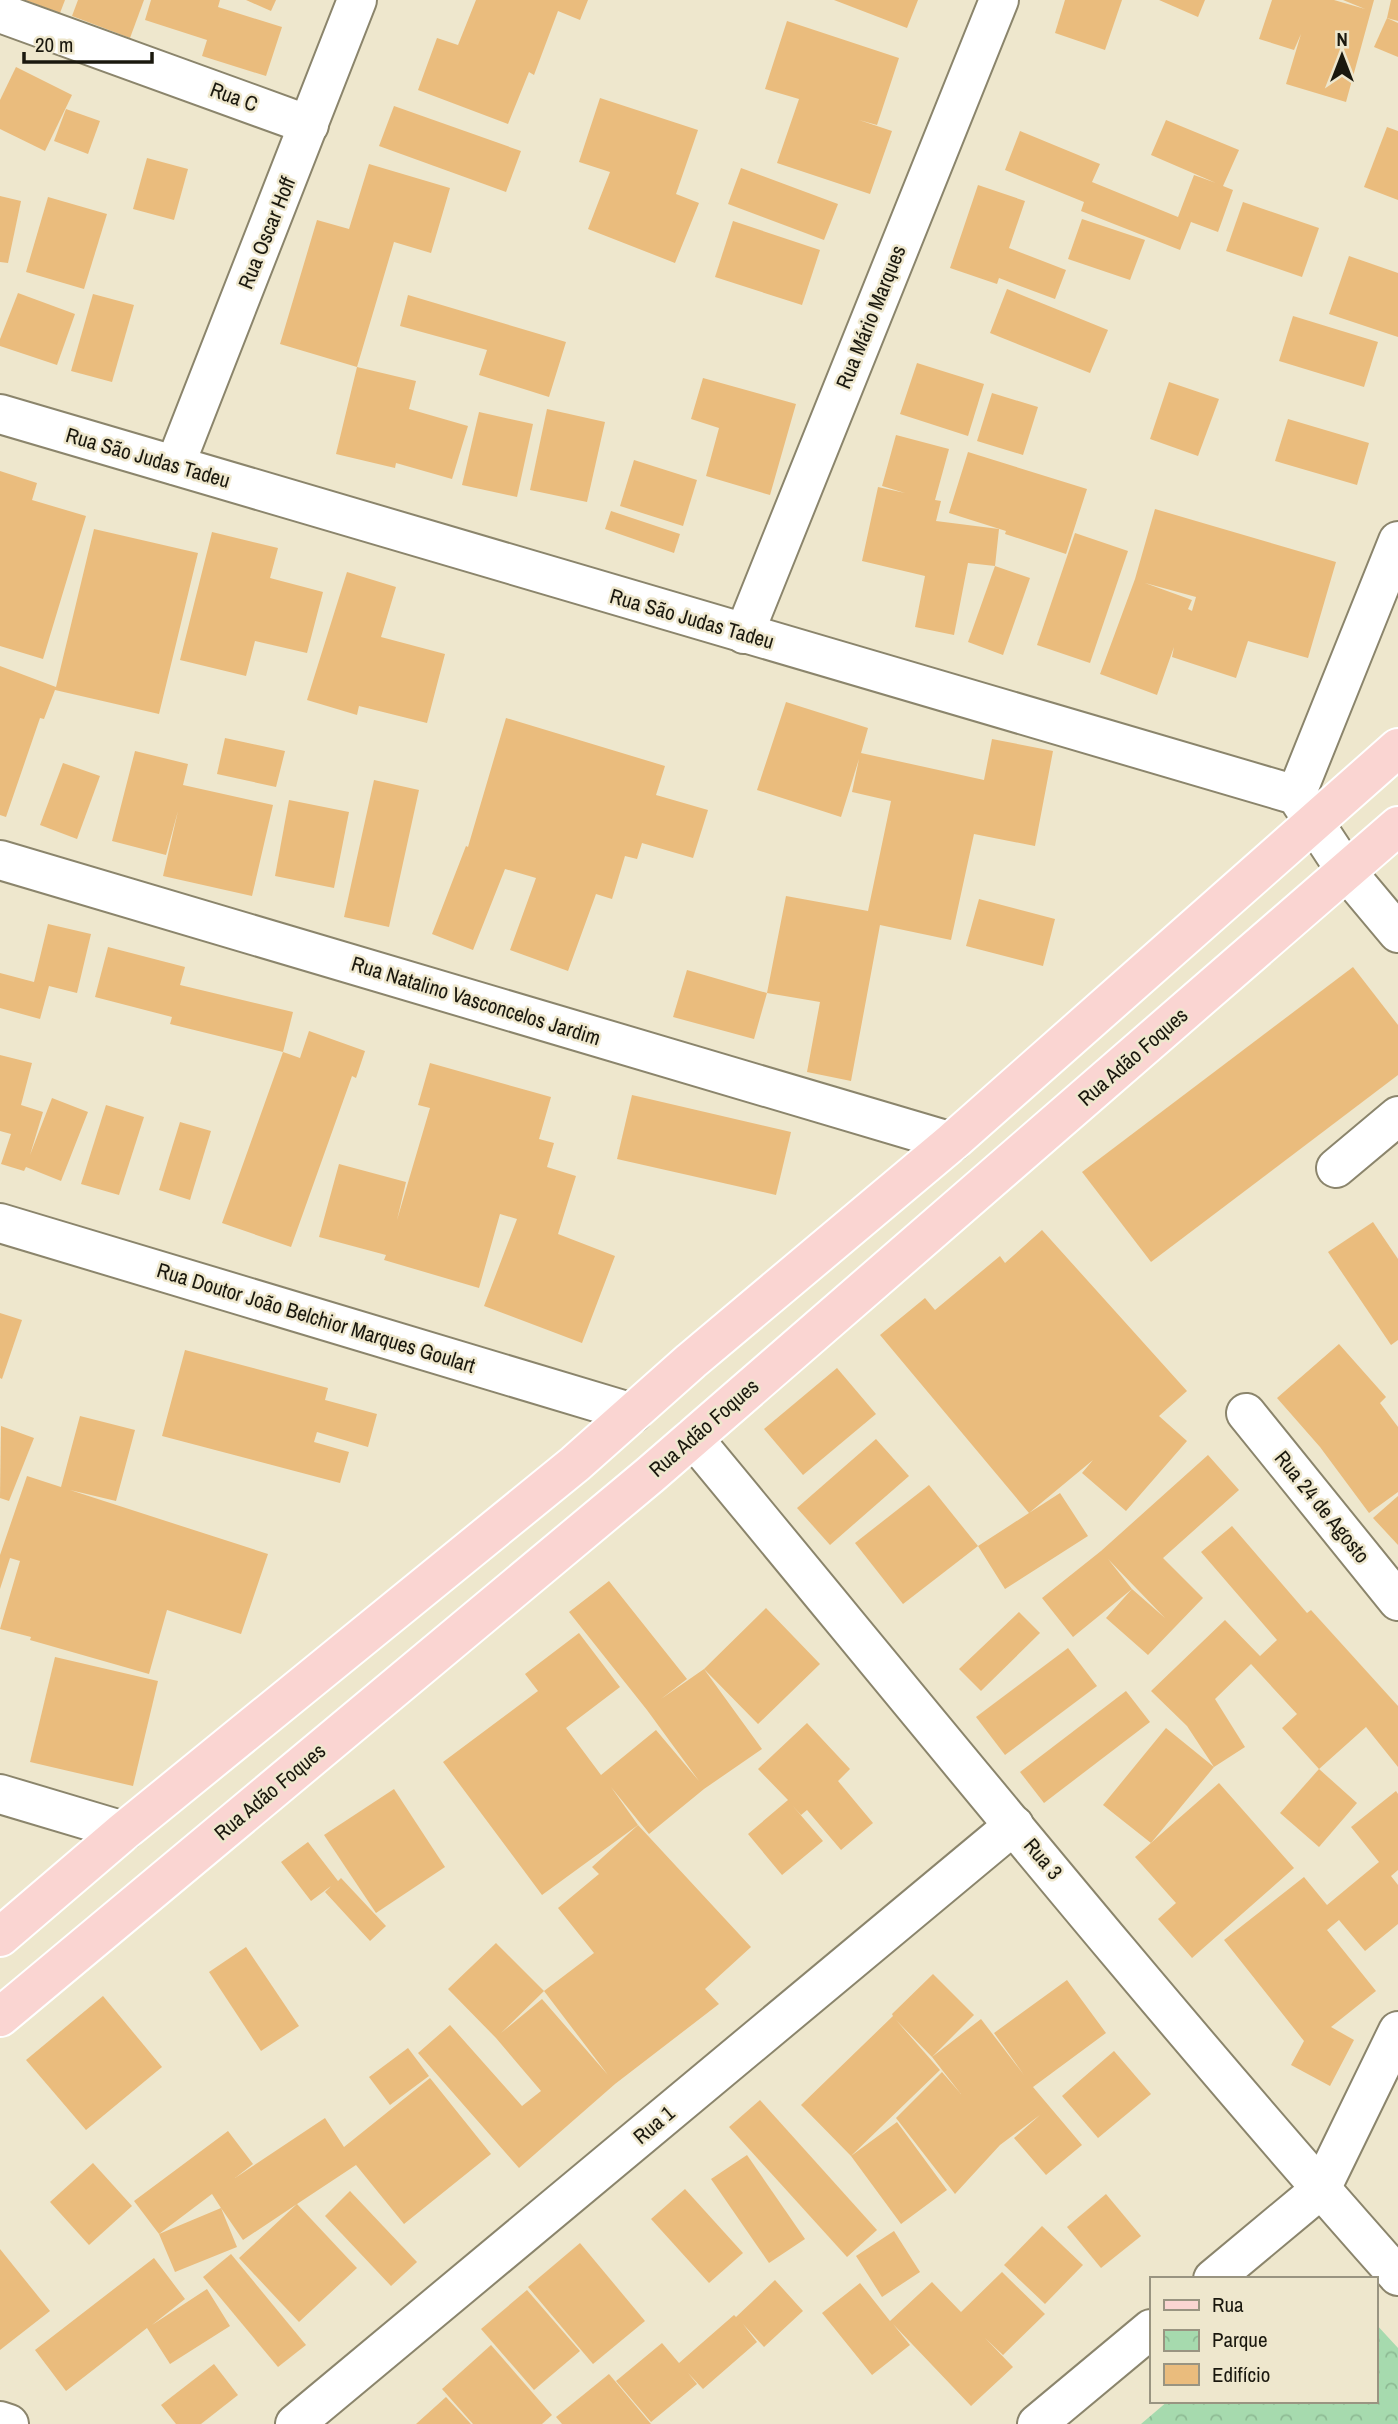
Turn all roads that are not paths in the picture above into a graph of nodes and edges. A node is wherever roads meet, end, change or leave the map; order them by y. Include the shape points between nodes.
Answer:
1 (357, 0) edge
2 (999, 0) edge
3 (0, 13) edge
4 (309, 125) junction
5 (0, 414) edge
6 (175, 466) junction
7 (1398, 541) edge
8 (744, 634) junction
9 (1398, 748) edge
10 (1305, 808) junction
11 (1398, 826) edge
12 (0, 860) edge
13 (1346, 871) junction
14 (1398, 933) edge
15 (1398, 1116) edge
16 (952, 1142) junction
17 (1336, 1168) dead end
18 (0, 1223) edge
19 (633, 1413) junction
20 (1246, 1413) dead end
21 (693, 1438) junction
22 (1398, 1601) edge
23 (0, 1794) edge
24 (1014, 1825) junction
25 (124, 1831) junction
26 (0, 1937) edge
27 (0, 2017) edge
28 (1398, 2031) edge
29 (1321, 2189) junction
30 (1398, 2276) edge
31 (1215, 2277) edge
32 (1150, 2330) edge
33 (0, 2421) edge
34 (9, 2424) edge
35 (295, 2424) edge
36 (1037, 2424) edge

1 - 4 street, Rua Oscar Hoff
2 - 8 street, Rua Mário Marques
3 - 4 street, Rua C
4 - 6 street, Rua Oscar Hoff
5 - 6 street, Rua São Judas Tadeu
6 - 8 street, Rua São Judas Tadeu
7 - 10 street
8 - 10 street, Rua São Judas Tadeu
9 - 10 main road
10 - 13 street
10 - 16 main road
11 - 13 main road, Rua Adão Foques
12 - 16 street, Rua Natalino Vasconcelos Jardim
13 - 14 street
13 - 21 main road, Rua Adão Foques
15 - 17 street
16 - 19 main road
18 - 19 street, Rua Doutor João Belchior Marques Goulart
19 - 25 main road
20 - 22 street, Rua 24 de Agosto
21 - 24 street, Rua 3
21 - 27 main road, Rua Adão Foques
23 - 25 street
24 - 29 street, Rua 3
24 - 35 street, Rua 1
25 - 26 main road
28 - 29 street
29 - 30 street, Rua 3
29 - 31 street
32 - 36 street
33 - 34 street

